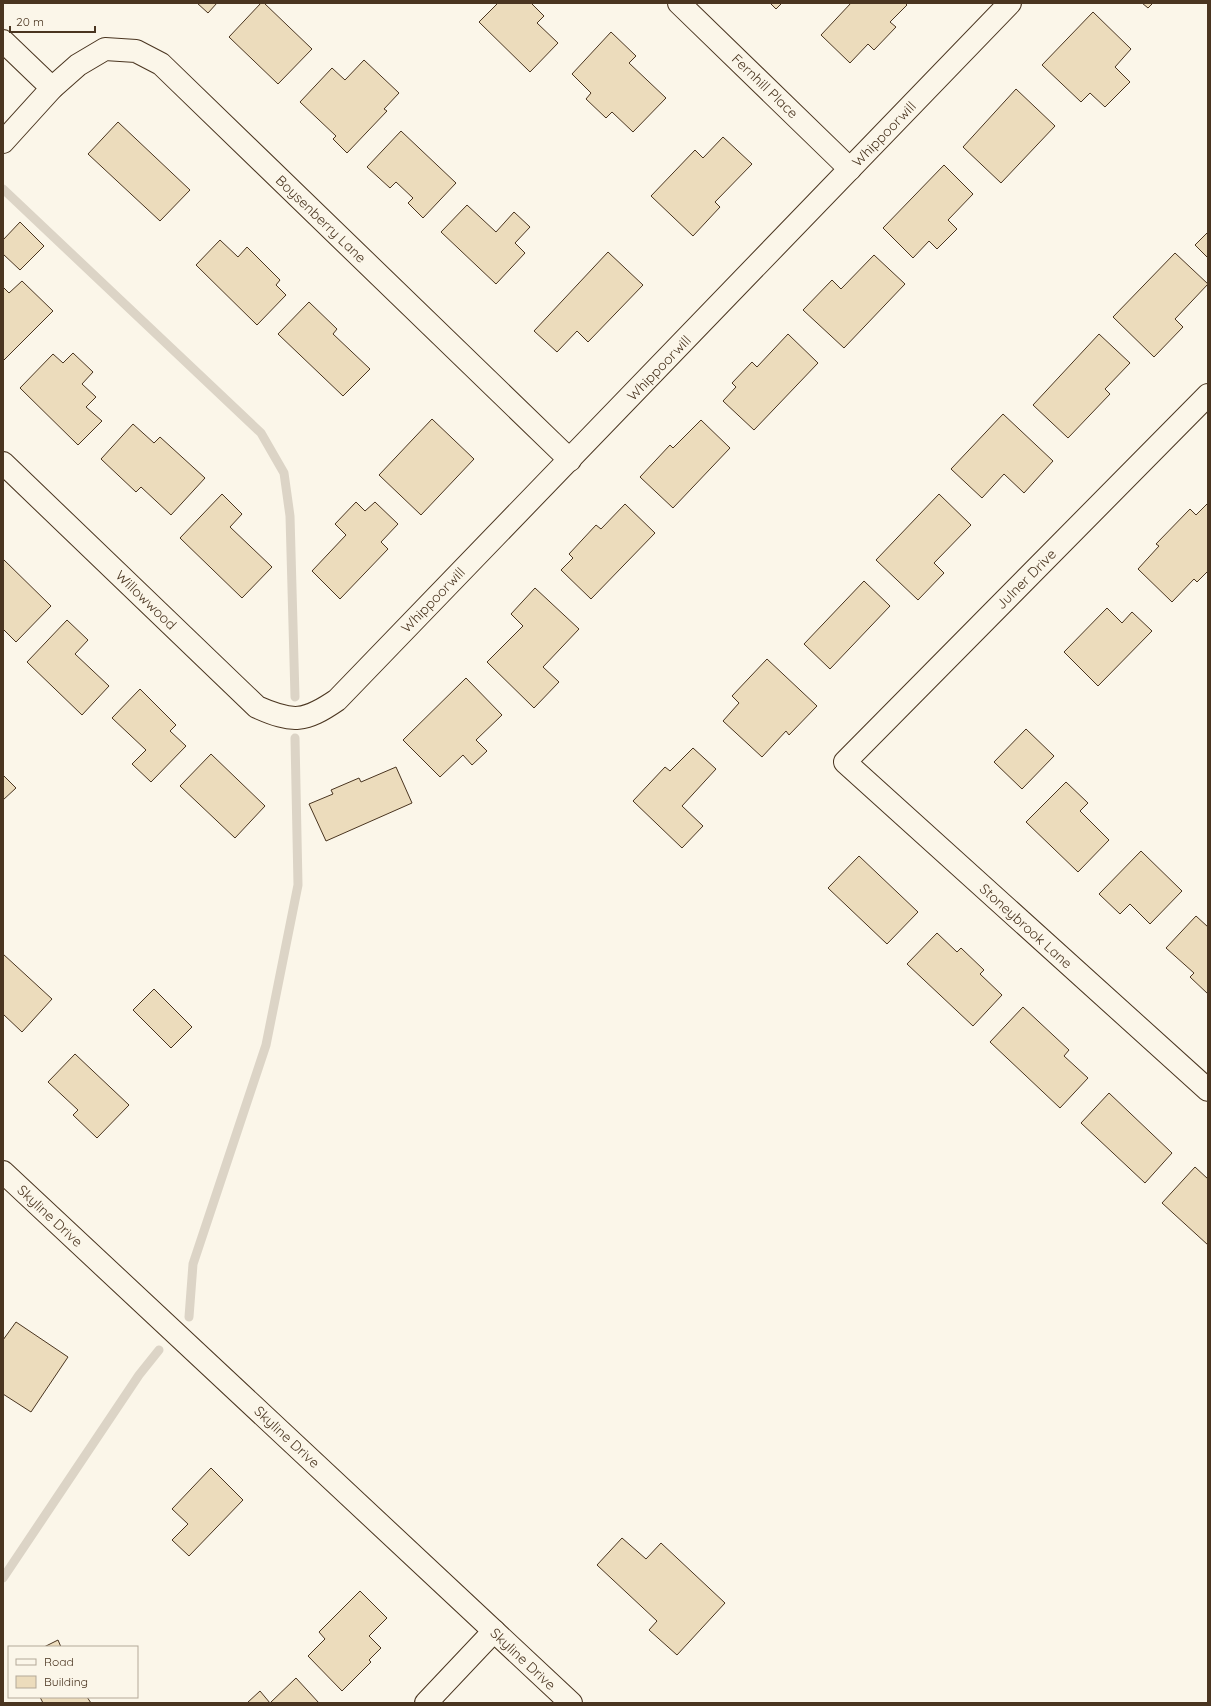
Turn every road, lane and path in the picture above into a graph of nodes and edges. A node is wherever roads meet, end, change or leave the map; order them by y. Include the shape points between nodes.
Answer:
1 (679, 3) edge
2 (1010, 3) edge
3 (3, 41) edge
4 (52, 88) junction
5 (3, 142) edge
6 (850, 169) junction
7 (1208, 395) edge
8 (570, 460) junction
9 (3, 463) edge
10 (298, 718) joint
11 (845, 762) joint
12 (1208, 1090) edge
13 (5, 1179) edge
14 (494, 1631) junction
15 (426, 1703) edge
16 (570, 1703) edge

1 - 6 street, Fernhill Place
2 - 6 street, Whippoorwill
3 - 4 street
4 - 5 street, Boysenberry Lane
4 - 8 street, Boysenberry Lane via 78,65 105,49 136,51 161,64
6 - 8 street, Whippoorwill
7 - 11 street, Julner Drive
8 - 10 street, Whippoorwill via 337,700 319,712
9 - 10 street, Willowwood via 258,706 276,715
11 - 12 street, Stoneybrook Lane
13 - 14 street, Skyline Drive
14 - 15 street
14 - 16 street, Skyline Drive

